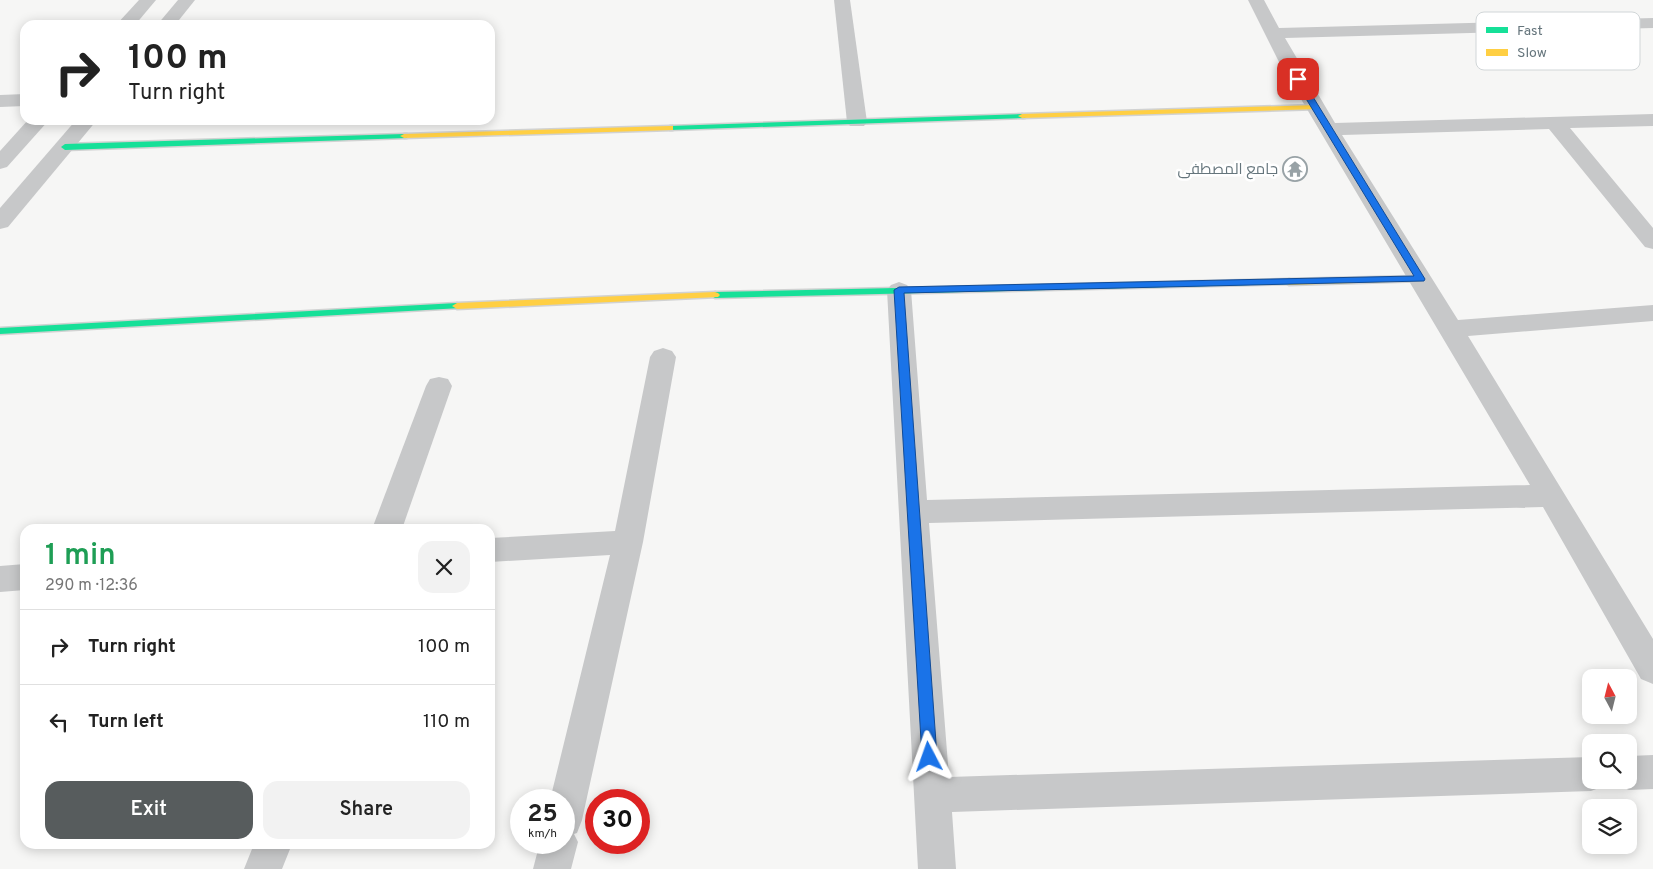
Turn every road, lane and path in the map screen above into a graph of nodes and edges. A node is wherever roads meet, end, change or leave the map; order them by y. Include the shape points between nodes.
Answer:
1 (148, 0) edge
2 (187, 0) edge
3 (842, 0) edge
4 (1256, 0) edge
5 (130, 20) edge
6 (170, 20) edge
7 (1644, 23) edge
8 (1476, 28) edge
9 (1273, 33) junction
10 (1653, 38) edge
11 (20, 100) edge
12 (0, 101) edge
13 (1316, 107) junction
14 (1653, 120) edge
15 (858, 122) junction
16 (1554, 122) junction
17 (34, 125) edge
18 (83, 125) edge
19 (1329, 128) junction
20 (65, 147) junction
21 (0, 163) edge
22 (0, 222) edge
23 (1653, 242) edge
24 (1420, 279) junction
25 (899, 290) junction
26 (1653, 313) edge
27 (1451, 329) junction
28 (0, 331) edge
29 (663, 357) dead end
30 (439, 386) dead end
31 (1551, 496) junction
32 (913, 512) junction
33 (389, 524) edge
34 (628, 542) junction
35 (495, 550) edge
36 (20, 577) edge
37 (0, 579) edge
38 (1641, 628) edge
39 (1653, 670) edge
40 (1653, 772) edge
41 (1637, 773) edge
42 (1582, 774) edge
43 (571, 789) edge
44 (932, 795) junction
45 (270, 849) edge
46 (555, 854) edge
47 (263, 869) edge
48 (552, 869) edge
49 (937, 869) edge

1 - 5 street
2 - 6 street
3 - 15 street
4 - 9 street
7 - 10 street
8 - 9 street
9 - 13 street
11 - 12 street
13 - 15 street
13 - 19 street
14 - 16 street
15 - 20 street
16 - 19 street
16 - 23 street
17 - 21 street
18 - 20 street
19 - 24 street
20 - 22 street
24 - 25 street
24 - 27 street
25 - 28 street via 648,296
25 - 32 street
26 - 27 street
27 - 31 street
29 - 34 street
30 - 33 street
31 - 32 street
31 - 38 street
32 - 44 street
34 - 35 street
34 - 43 street
36 - 37 street
38 - 39 street
40 - 41 street
42 - 44 street
44 - 49 street
45 - 47 street
46 - 48 street

